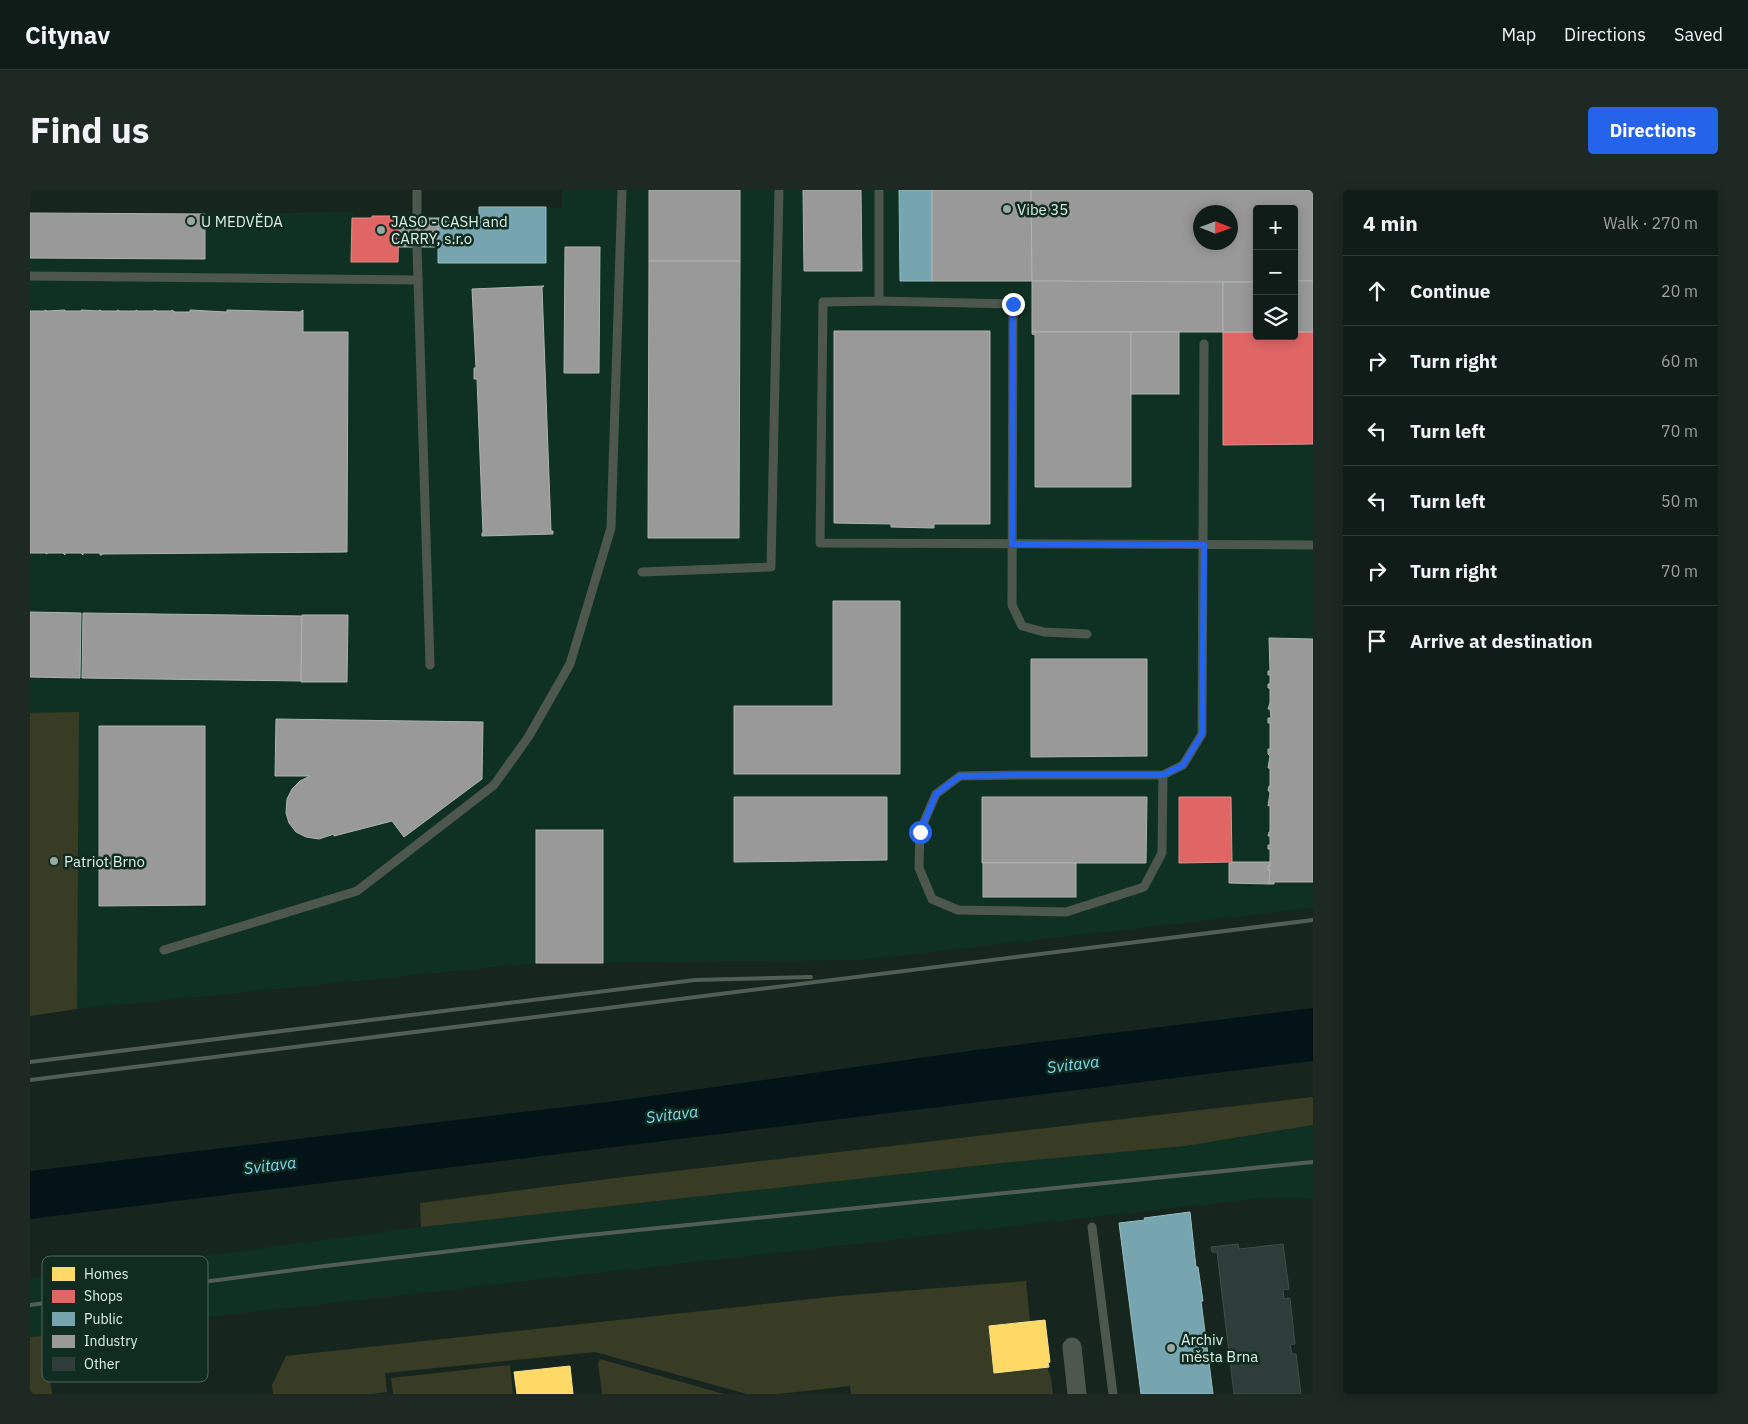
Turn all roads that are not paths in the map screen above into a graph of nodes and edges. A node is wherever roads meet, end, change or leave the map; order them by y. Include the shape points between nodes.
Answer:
1 (417, 190) edge
2 (622, 190) edge
3 (778, 190) edge
4 (879, 190) edge
5 (417, 218) dead end
6 (417, 247) dead end
7 (30, 276) edge
8 (418, 280) junction
9 (879, 302) junction
10 (1204, 344) dead end
11 (1012, 544) junction
12 (1204, 545) junction
13 (1313, 545) edge
14 (642, 572) dead end
15 (1087, 634) dead end
16 (430, 665) dead end
17 (1163, 775) junction
18 (164, 950) dead end
19 (1092, 1227) dead end
20 (1072, 1347) dead end
21 (1077, 1394) edge
22 (1113, 1394) edge

1 - 5 lane
2 - 18 lane via 611,528 570,664 529,736 494,785 356,891
3 - 14 lane via 771,567
4 - 9 lane
6 - 8 lane
7 - 8 lane
8 - 16 lane
9 - 11 lane via 1013,304
9 - 11 lane via 822,302 820,543
10 - 12 lane
11 - 12 lane
11 - 15 lane via 1012,605 1022,626 1044,632
12 - 13 lane
12 - 17 lane via 1202,734 1183,765
17 - 17 lane via 960,776 936,794 920,832 919,868 932,899 958,910 1066,912 1144,887 1162,853
19 - 22 lane
20 - 21 street

